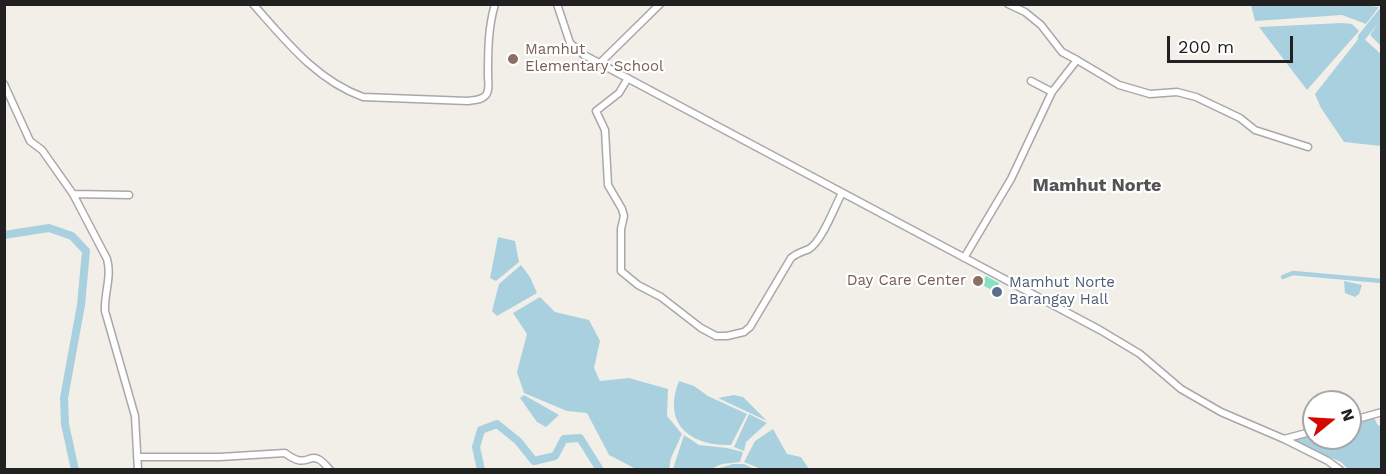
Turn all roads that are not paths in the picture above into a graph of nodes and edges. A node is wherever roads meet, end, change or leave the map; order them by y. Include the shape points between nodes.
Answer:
1 (253, 4) edge
2 (495, 4) edge
3 (557, 4) edge
4 (660, 4) edge
5 (1008, 4) edge
6 (1077, 60) junction
7 (600, 63) junction
8 (628, 78) junction
9 (1031, 81) dead end
10 (4, 84) edge
11 (1052, 92) junction
12 (1308, 147) dead end
13 (842, 193) junction
14 (73, 194) junction
15 (129, 195) dead end
16 (964, 258) junction
17 (1382, 412) edge
18 (1362, 418) edge
19 (1302, 434) edge
20 (1284, 439) junction
21 (137, 457) junction
22 (138, 470) edge
23 (330, 470) edge
24 (1340, 470) edge

1 - 2 street via 311,68 351,93 363,98 468,101 485,96 488,89 490,20
3 - 7 street via 570,43
4 - 7 street
5 - 6 street via 1025,12 1062,52
6 - 11 street
6 - 12 street via 1119,85 1150,94 1177,92 1196,98 1240,118 1256,130
7 - 8 street
8 - 13 street
8 - 13 street via 619,93 597,111 605,130 608,185 624,216 621,271 701,328 716,336 727,336 750,327 791,258 809,249 822,233
9 - 11 street
10 - 14 street via 30,141 42,150
11 - 16 street via 1011,179
13 - 16 street
14 - 15 street
14 - 21 street via 110,270 105,311 133,405
16 - 20 street via 1124,344 1181,389 1221,412
17 - 18 street
19 - 20 street
20 - 24 street
21 - 22 street
21 - 23 street via 285,453 303,462 319,459

